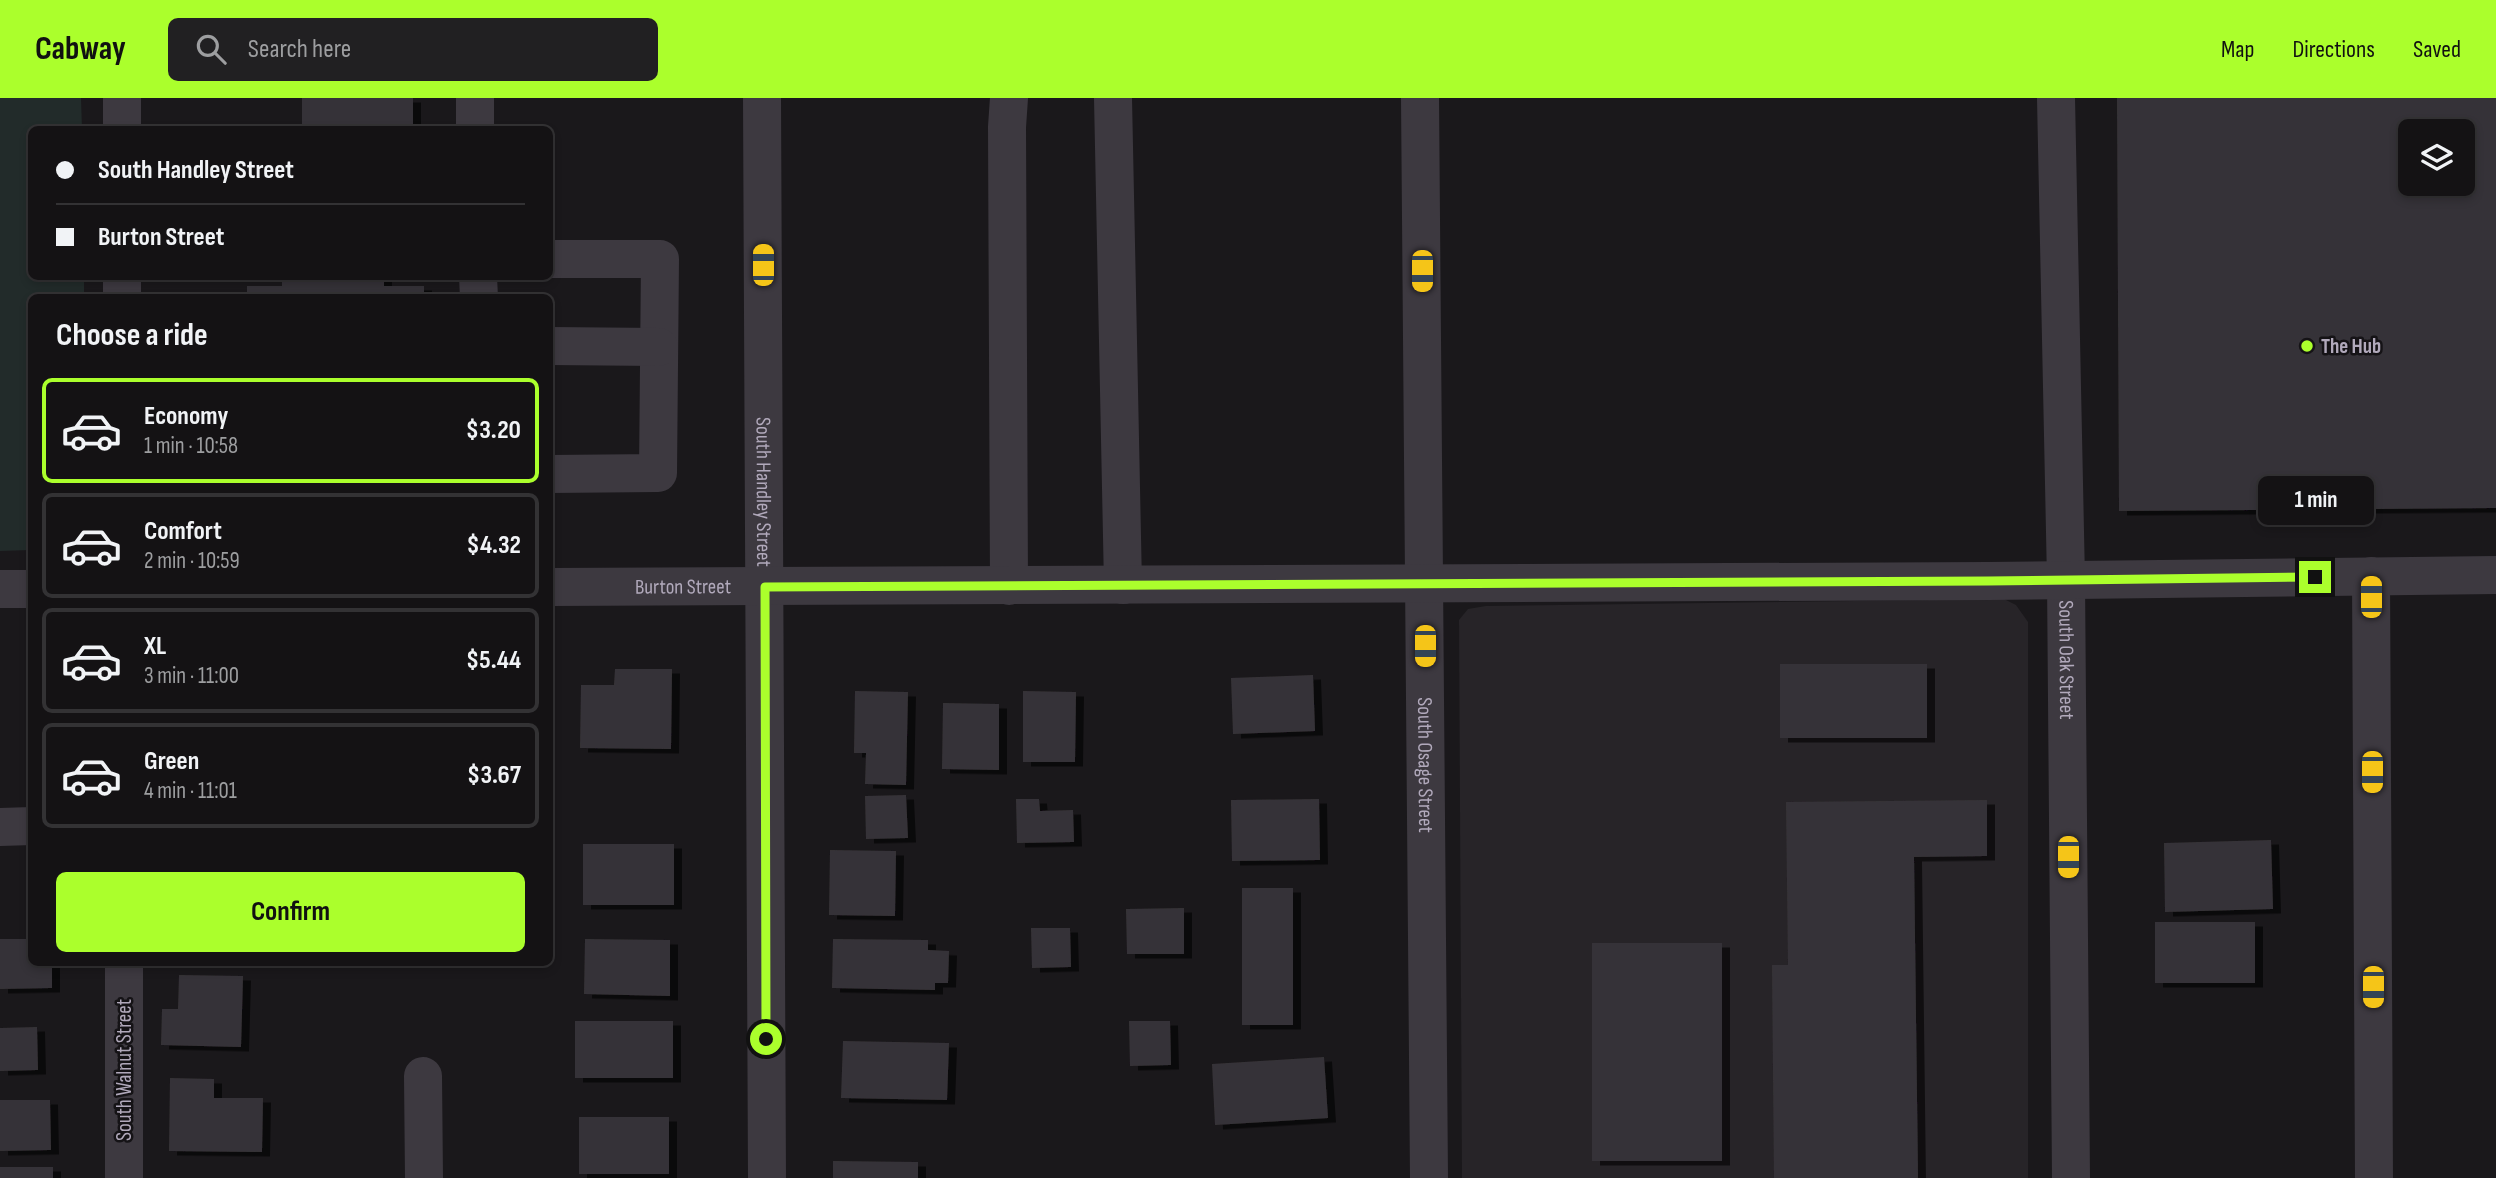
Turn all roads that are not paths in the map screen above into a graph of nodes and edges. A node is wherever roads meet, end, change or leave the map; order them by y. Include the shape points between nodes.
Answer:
1 (122, 98) edge
2 (475, 98) edge
3 (762, 98) edge
4 (1009, 98) edge
5 (1113, 98) edge
6 (1420, 98) edge
7 (2056, 98) edge
8 (122, 126) edge
9 (475, 126) edge
10 (553, 259) edge
11 (553, 346) edge
12 (659, 347) junction
13 (553, 474) edge
14 (2496, 575) edge
15 (2371, 576) junction
16 (2066, 580) junction
17 (1424, 584) junction
18 (1123, 585) junction
19 (1009, 586) junction
20 (553, 587) edge
21 (765, 587) junction
22 (0, 589) edge
23 (28, 589) edge
24 (28, 826) edge
25 (0, 827) edge
26 (124, 966) edge
27 (423, 1076) dead end
28 (124, 1178) edge
29 (424, 1178) edge
30 (767, 1178) edge
31 (1429, 1178) edge
32 (2071, 1178) edge
33 (2374, 1178) edge

1 - 8 street
2 - 9 street
3 - 21 street, South Handley Street
4 - 19 street
5 - 18 street
6 - 17 street, South Osage Street
7 - 16 street, South Oak Street
10 - 12 street via 660,259
11 - 12 street
12 - 13 street via 659,473
14 - 15 street, Burton Street
15 - 16 street, Burton Street
15 - 33 street
16 - 17 street, Burton Street
16 - 32 street, South Oak Street
17 - 18 street, Burton Street
17 - 31 street, South Osage Street
18 - 19 street, Burton Street
19 - 21 street, Burton Street
20 - 21 street, Burton Street
21 - 30 street, South Handley Street
22 - 23 street
24 - 25 street
26 - 28 street, South Walnut Street
27 - 29 street

